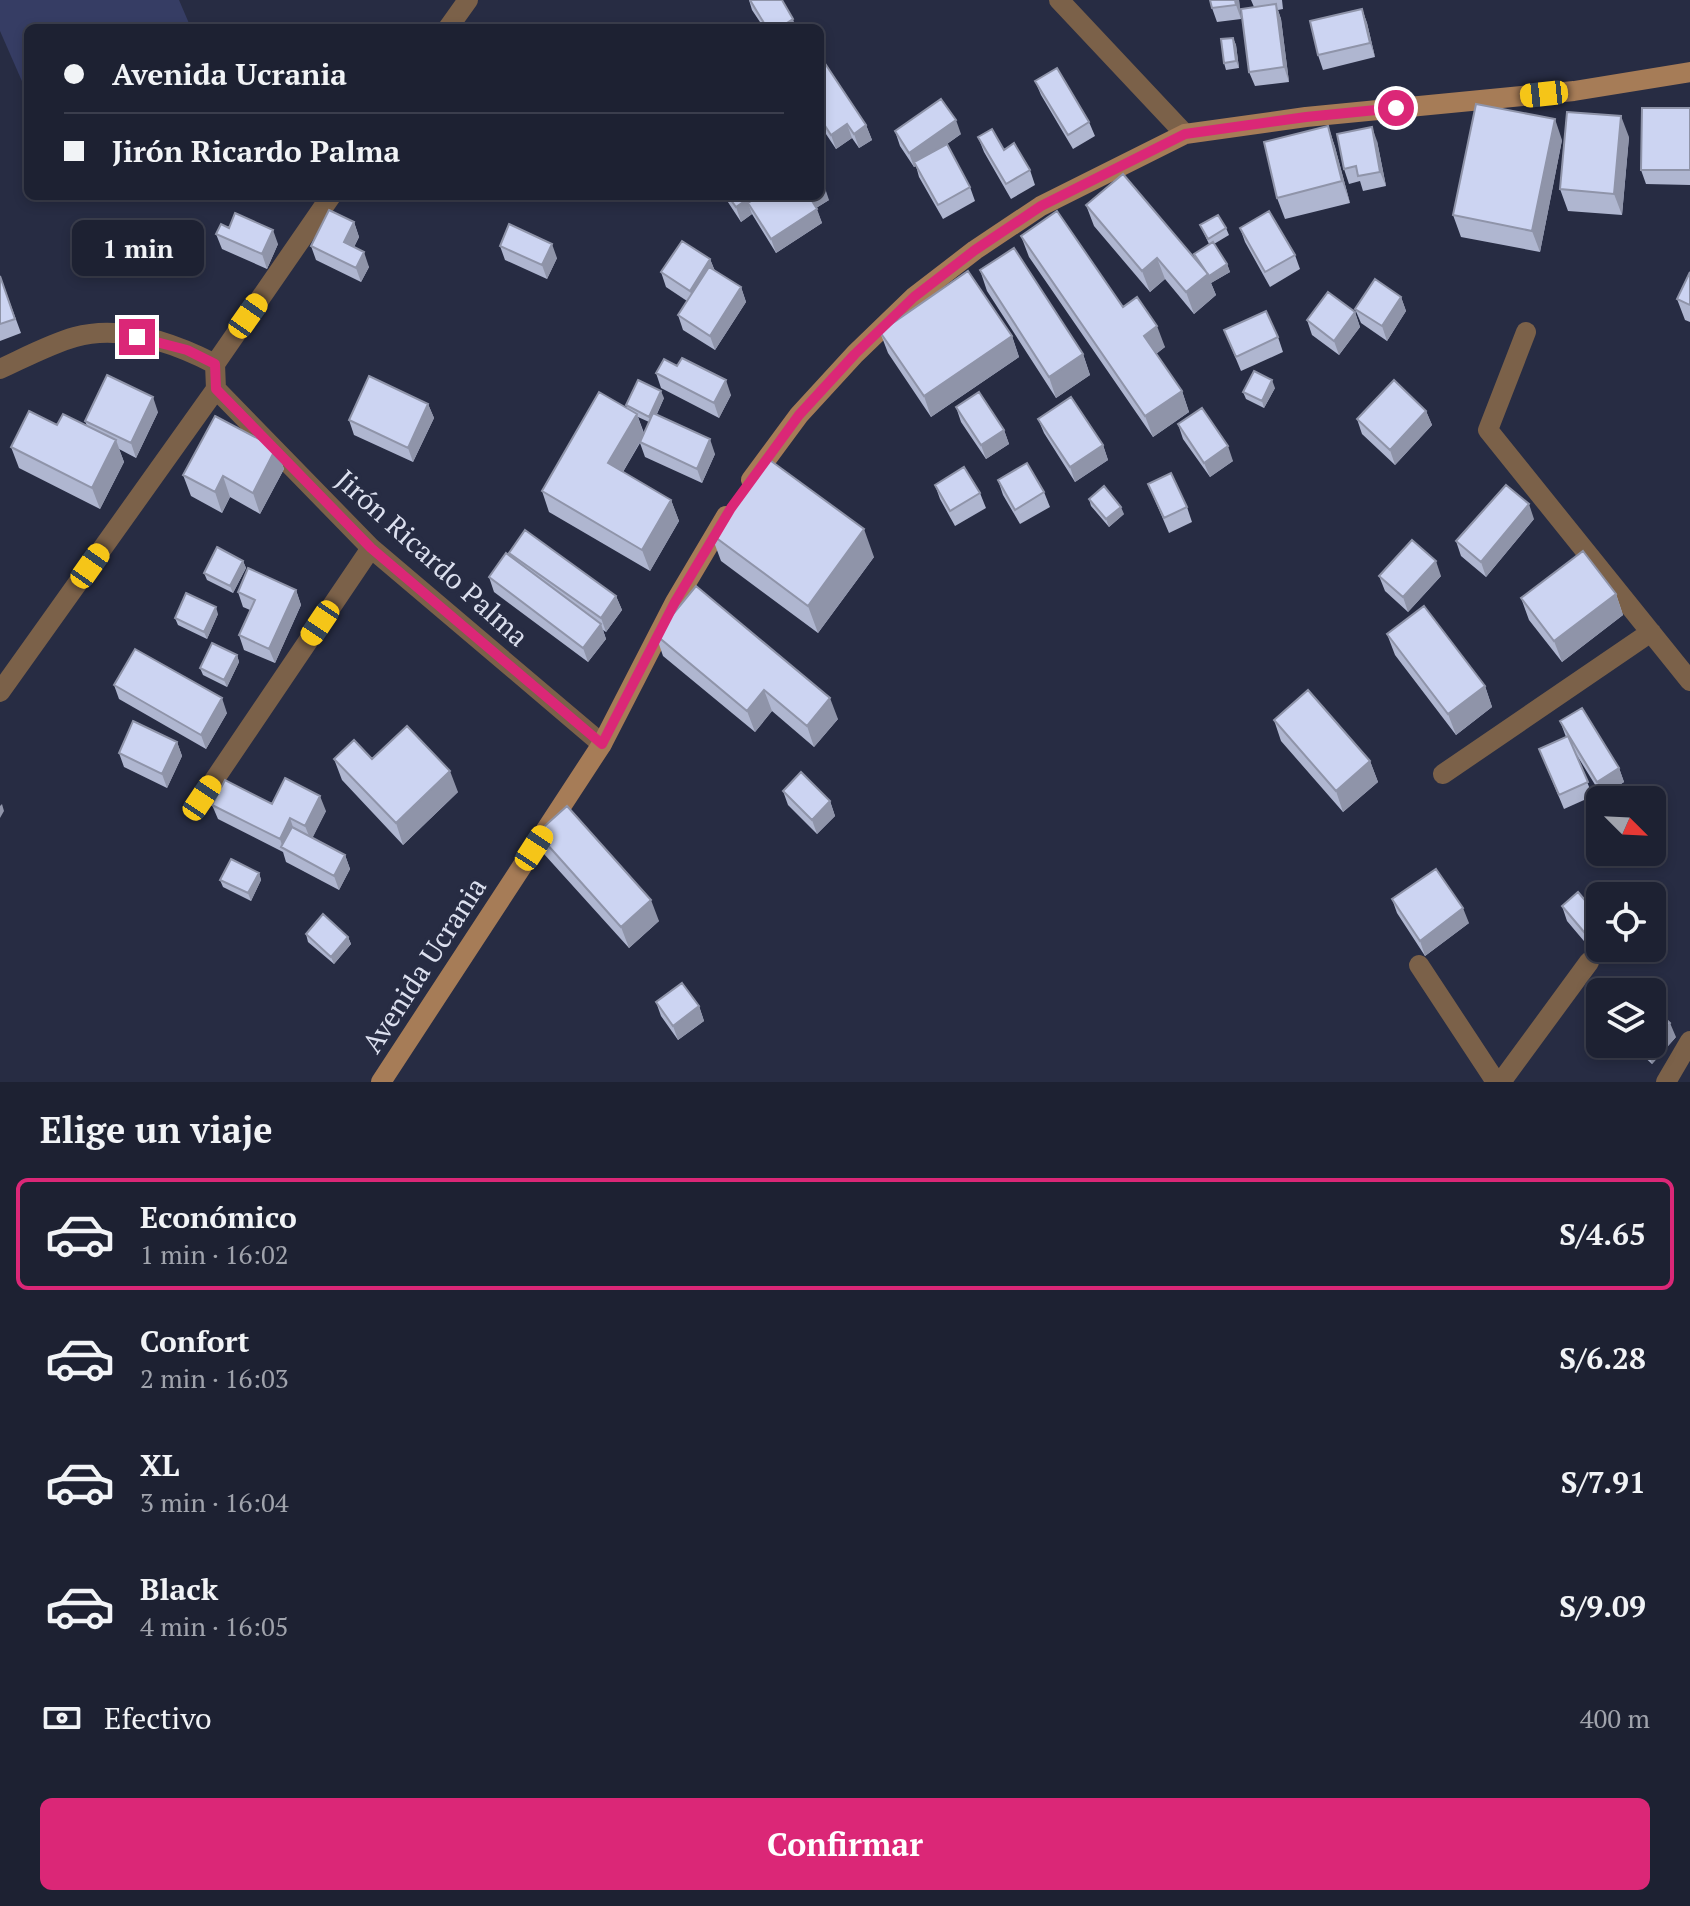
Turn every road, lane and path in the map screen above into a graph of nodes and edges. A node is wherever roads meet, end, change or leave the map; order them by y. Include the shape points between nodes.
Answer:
1 (468, 0) edge
2 (1059, 0) edge
3 (451, 24) edge
4 (1690, 72) edge
5 (1185, 134) junction
6 (328, 200) edge
7 (1526, 332) dead end
8 (215, 364) junction
9 (0, 369) edge
10 (216, 389) junction
11 (371, 548) junction
12 (1651, 632) junction
13 (1690, 681) edge
14 (0, 692) edge
15 (602, 744) junction
16 (1443, 774) dead end
17 (202, 798) dead end
18 (1589, 962) dead end
19 (1419, 965) dead end
20 (1690, 1041) edge
21 (381, 1082) edge
22 (1498, 1082) edge
23 (1666, 1082) edge

1 - 3 street
2 - 5 street
4 - 5 main road, Avenida Ucrania via 1574,91
5 - 15 main road, Avenida Ucrania via 1041,206 914,297 855,354 799,415 731,508 675,602
6 - 8 street
7 - 12 street via 1488,430
8 - 9 street via 156,340 95,333
8 - 10 street
10 - 11 street, Jirón Ricardo Palma
10 - 14 street
11 - 15 street, Jirón Ricardo Palma
11 - 17 street
12 - 13 street
12 - 16 street
15 - 21 main road, Avenida Ucrania
18 - 22 street
19 - 22 street
20 - 23 street

